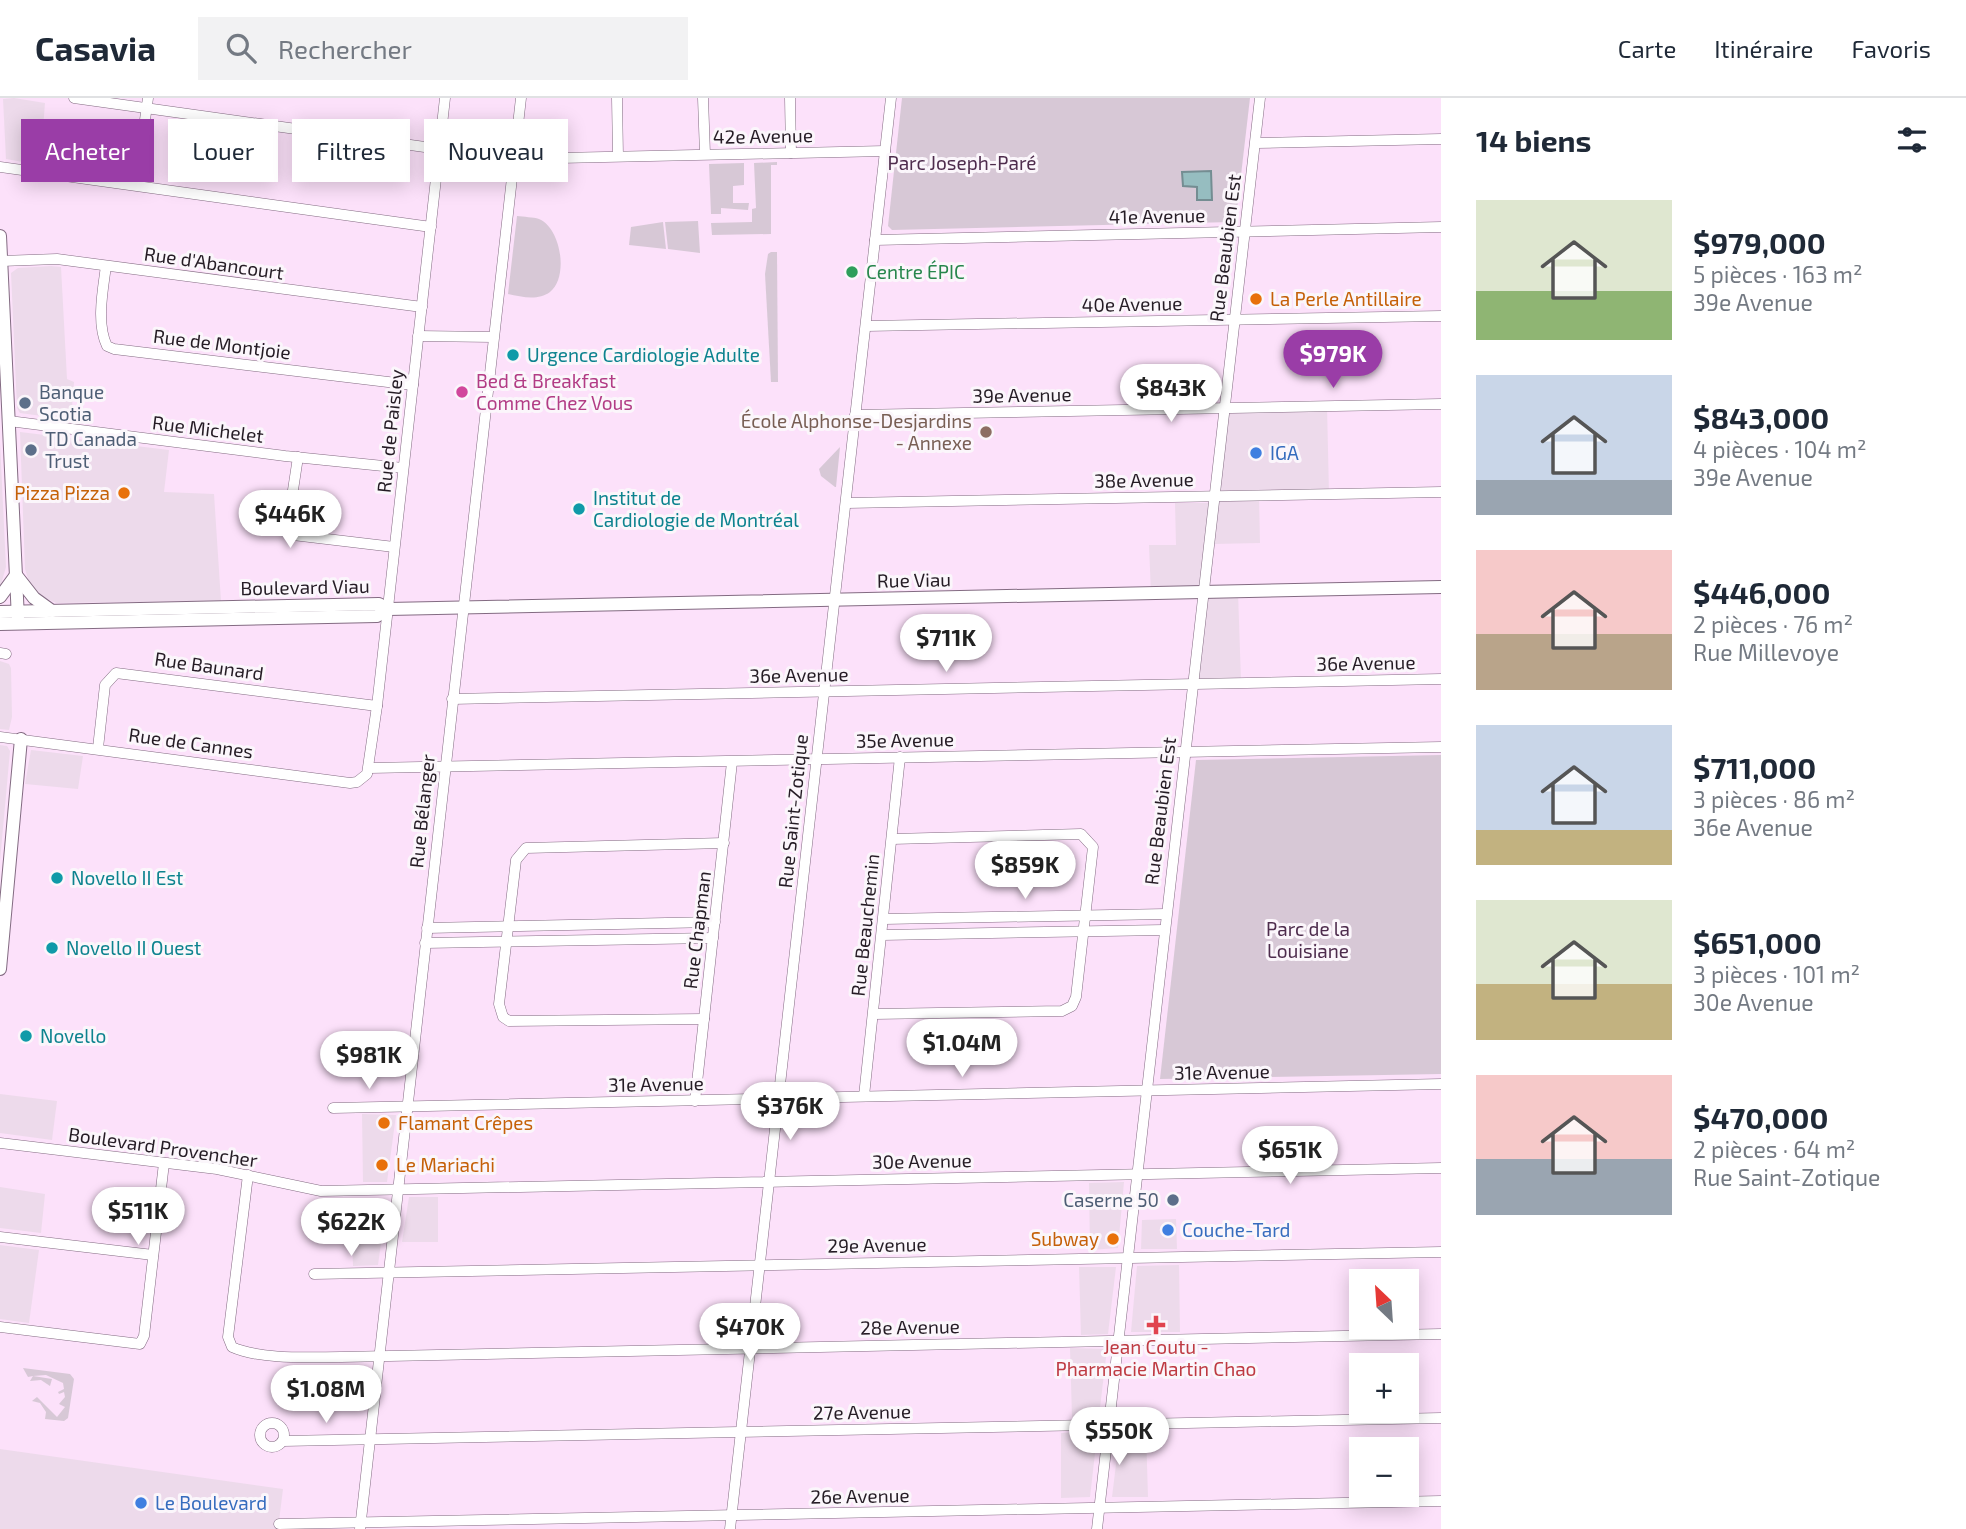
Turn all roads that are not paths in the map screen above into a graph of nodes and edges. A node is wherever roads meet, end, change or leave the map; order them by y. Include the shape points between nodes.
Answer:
1 (74, 98) edge
2 (445, 98) edge
3 (521, 98) edge
4 (617, 98) edge
5 (703, 98) edge
6 (790, 98) edge
7 (891, 98) edge
8 (1260, 98) edge
9 (148, 103) edge
10 (443, 119) edge
11 (519, 119) edge
12 (1441, 139) edge
13 (1256, 143) junction
14 (424, 147) edge
15 (886, 151) junction
16 (791, 153) junction
17 (705, 154) junction
18 (618, 156) junction
19 (568, 157) edge
20 (0, 167) edge
21 (436, 182) edge
22 (511, 182) edge
23 (136, 185) junction
24 (431, 227) junction
25 (1441, 228) edge
26 (1244, 232) junction
27 (0, 236) edge
28 (875, 240) junction
29 (1, 261) edge
30 (106, 266) junction
31 (422, 307) junction
32 (1441, 316) edge
33 (1234, 320) junction
34 (866, 326) junction
35 (418, 336) junction
36 (493, 337) junction
37 (413, 385) junction
38 (1441, 404) edge
39 (1225, 408) junction
40 (855, 415) junction
41 (9, 421) junction
42 (298, 457) junction
43 (403, 468) junction
44 (1441, 492) edge
45 (1214, 497) junction
46 (847, 503) junction
47 (394, 547) junction
48 (16, 575) junction
49 (1441, 587) edge
50 (1204, 593) junction
51 (0, 597) edge
52 (835, 601) junction
53 (463, 607) junction
54 (388, 609) junction
55 (52, 611) junction
56 (0, 612) edge
57 (18, 617) junction
58 (0, 624) edge
59 (1441, 679) edge
60 (1193, 684) junction
61 (825, 692) junction
62 (452, 699) junction
63 (377, 706) junction
64 (0, 737) edge
65 (20, 739) junction
66 (1441, 747) edge
67 (98, 748) junction
68 (1185, 752) junction
69 (900, 757) junction
70 (816, 759) junction
71 (732, 762) junction
72 (445, 767) junction
73 (370, 768) junction
74 (892, 839) junction
75 (724, 843) junction
76 (1166, 914) junction
77 (1085, 915) junction
78 (884, 919) junction
79 (715, 922) junction
80 (508, 927) junction
81 (427, 928) junction
82 (1083, 930) junction
83 (1164, 930) junction
84 (1, 935) edge
85 (882, 935) junction
86 (713, 938) junction
87 (506, 942) junction
88 (425, 943) junction
89 (0, 970) edge
90 (874, 1014) junction
91 (704, 1018) junction
92 (1441, 1084) edge
93 (1146, 1091) junction
94 (864, 1096) junction
95 (779, 1099) junction
96 (695, 1101) junction
97 (407, 1104) junction
98 (333, 1108) dead end
99 (0, 1143) edge
100 (164, 1163) junction
101 (1441, 1168) edge
102 (1138, 1174) junction
103 (248, 1175) junction
104 (769, 1182) junction
105 (398, 1190) junction
106 (321, 1191) joint
107 (0, 1237) edge
108 (1441, 1252) edge
109 (153, 1255) junction
110 (1128, 1258) junction
111 (760, 1265) junction
112 (388, 1272) junction
113 (314, 1274) dead end
114 (0, 1327) edge
115 (1441, 1334) edge
116 (1119, 1341) junction
117 (751, 1348) junction
118 (379, 1356) junction
119 (1441, 1418) edge
120 (1109, 1424) junction
121 (741, 1431) junction
122 (369, 1439) junction
123 (283, 1441) dead end
124 (1441, 1501) edge
125 (1100, 1507) junction
126 (732, 1515) junction
127 (279, 1524) dead end
128 (360, 1525) edge
129 (730, 1529) edge
130 (1097, 1529) edge

1 - 9 street
2 - 10 street, Rue de Paisley
3 - 11 street, Rue Bélanger
4 - 18 street
5 - 17 street
6 - 16 street
7 - 15 street, Rue Saint-Zotique
8 - 13 street, Rue Beaubien Est
9 - 14 street
9 - 23 street
12 - 13 street
13 - 26 street, Rue Beaubien Est
15 - 16 street, 42e Avenue
15 - 28 street, Rue Saint-Zotique
16 - 17 street, 42e Avenue
17 - 18 street, 42e Avenue
18 - 19 street, 42e Avenue
20 - 23 street
21 - 24 street, Rue de Paisley
22 - 36 street, Rue Bélanger
23 - 24 street
24 - 31 street, Rue de Paisley
25 - 26 street, 41e Avenue
26 - 28 street, 41e Avenue
26 - 33 street, Rue Beaubien Est
27 - 29 main road
28 - 34 street, Rue Saint-Zotique
29 - 30 street, Rue d'Abancourt via 52,258
29 - 41 main road
30 - 31 street, Rue d'Abancourt
30 - 37 street, Rue de Montjoie via 104,334 114,349
31 - 35 street, Rue de Paisley
32 - 33 street, 40e Avenue
33 - 34 street, 40e Avenue
33 - 39 street, Rue Beaubien Est
34 - 40 street, Rue Saint-Zotique
35 - 36 street
35 - 37 street, Rue de Paisley
36 - 53 street, Rue Bélanger
37 - 43 street, Rue de Paisley
38 - 39 street, 39e Avenue
39 - 40 street, 39e Avenue
39 - 45 street, Rue Beaubien Est
40 - 46 street, Rue Saint-Zotique
41 - 42 street, Rue Michelet
41 - 48 main road
42 - 43 street, Rue Michelet
42 - 47 street via 288,523 293,535
43 - 47 street, Rue de Paisley
44 - 45 street, 38e Avenue
45 - 46 street, 38e Avenue
45 - 50 street, Rue Beaubien Est
46 - 52 street, Rue Saint-Zotique
47 - 54 street, Rue de Paisley
48 - 51 main road
48 - 55 main road via 34,598
48 - 57 main road
49 - 50 main road, Rue Viau
50 - 52 main road, Rue Viau
50 - 60 street, Rue Beaubien Est
52 - 53 main road, Rue Viau
52 - 61 street, Rue Saint-Zotique
53 - 54 main road, Rue Viau
53 - 62 street, Rue Bélanger
54 - 55 main road, Boulevard Viau via 379,604
54 - 57 main road, Boulevard Viau via 377,616
54 - 63 street, Rue de Paisley
55 - 57 main road, Boulevard Viau
56 - 57 main road, Boulevard Viau
57 - 58 main road, Boulevard Viau
59 - 60 street, 36e Avenue
60 - 61 street, 36e Avenue
60 - 68 street, Rue Beaubien Est
61 - 62 street, 36e Avenue
61 - 70 street, Rue Saint-Zotique
62 - 72 street, Rue Bélanger
63 - 67 street, Rue Baunard via 116,673 106,685
63 - 73 street, Rue de Paisley
64 - 65 street, Rue de Cannes
65 - 67 street, Rue de Cannes
65 - 84 main road
66 - 68 street, 35e Avenue
67 - 73 street, Rue de Cannes via 350,783 360,781
68 - 69 street, 35e Avenue
68 - 76 street, Rue Beaubien Est
69 - 70 street, 35e Avenue
69 - 74 street, Rue Beauchemin
70 - 71 street, 35e Avenue
70 - 95 street, Rue Saint-Zotique
71 - 72 street, 35e Avenue
71 - 75 street, Rue Chapman
72 - 73 street, 35e Avenue
72 - 81 street, Rue Bélanger
74 - 77 street via 1081,834 1093,847
74 - 78 street, Rue Beauchemin
75 - 79 street, Rue Chapman
75 - 80 street via 526,848 516,860
76 - 77 street
76 - 83 street, Rue Beaubien Est
77 - 78 street
77 - 82 street
78 - 85 street, Rue Beauchemin
79 - 80 street
79 - 86 street, Rue Chapman
80 - 81 street
80 - 87 street
81 - 88 street, Rue Bélanger
82 - 83 street
82 - 85 street
82 - 90 street via 1072,1006 1062,1010
83 - 93 street, Rue Beaubien Est
84 - 89 main road
85 - 90 street, Rue Beauchemin
86 - 87 street
86 - 91 street, Rue Chapman
87 - 88 street
87 - 91 street via 499,1004 509,1021
88 - 97 street, Rue Bélanger
90 - 94 street, Rue Beauchemin
91 - 96 street, Rue Chapman
92 - 93 street, 31e Avenue
93 - 94 street, 31e Avenue
93 - 102 street, Rue Beaubien Est
94 - 95 street, 31e Avenue
95 - 96 street, 31e Avenue
95 - 104 street, Rue Saint-Zotique
96 - 97 street, 31e Avenue
97 - 98 street, 31e Avenue
97 - 105 street, Rue Bélanger
99 - 100 street, Boulevard Provencher
100 - 103 street, Boulevard Provencher
100 - 109 street
101 - 102 street, 30e Avenue
102 - 104 street, 30e Avenue
102 - 110 street, Rue Beaubien Est
103 - 106 street, Boulevard Provencher
103 - 118 street, 28e Avenue via 230,1345 296,1357
104 - 105 street, 30e Avenue
104 - 111 street, Rue Saint-Zotique
105 - 106 street, 30e Avenue
105 - 112 street, Rue Bélanger
107 - 109 street
108 - 110 street, 29e Avenue
109 - 114 street via 140,1344
110 - 111 street, 29e Avenue
110 - 116 street, Rue Beaubien Est
111 - 112 street, 29e Avenue
111 - 117 street, Rue Saint-Zotique
112 - 113 street, 29e Avenue
112 - 118 street, Rue Bélanger
115 - 116 street, 28e Avenue
116 - 117 street, 28e Avenue
116 - 120 street, Rue Beaubien Est
117 - 118 street, 28e Avenue
117 - 121 street, Rue Saint-Zotique
118 - 122 street, Rue Bélanger
119 - 120 street, 27e Avenue
120 - 121 street, 27e Avenue
120 - 125 street, Rue Beaubien Est
121 - 122 street, 27e Avenue
121 - 126 street, Rue Saint-Zotique
122 - 123 street, 27e Avenue
122 - 128 street, Rue Bélanger
124 - 125 street, 26e Avenue
125 - 126 street, 26e Avenue
125 - 130 street, Rue Beaubien Est
126 - 128 street, 26e Avenue
126 - 129 street, Rue Saint-Zotique
127 - 128 street, 26e Avenue

